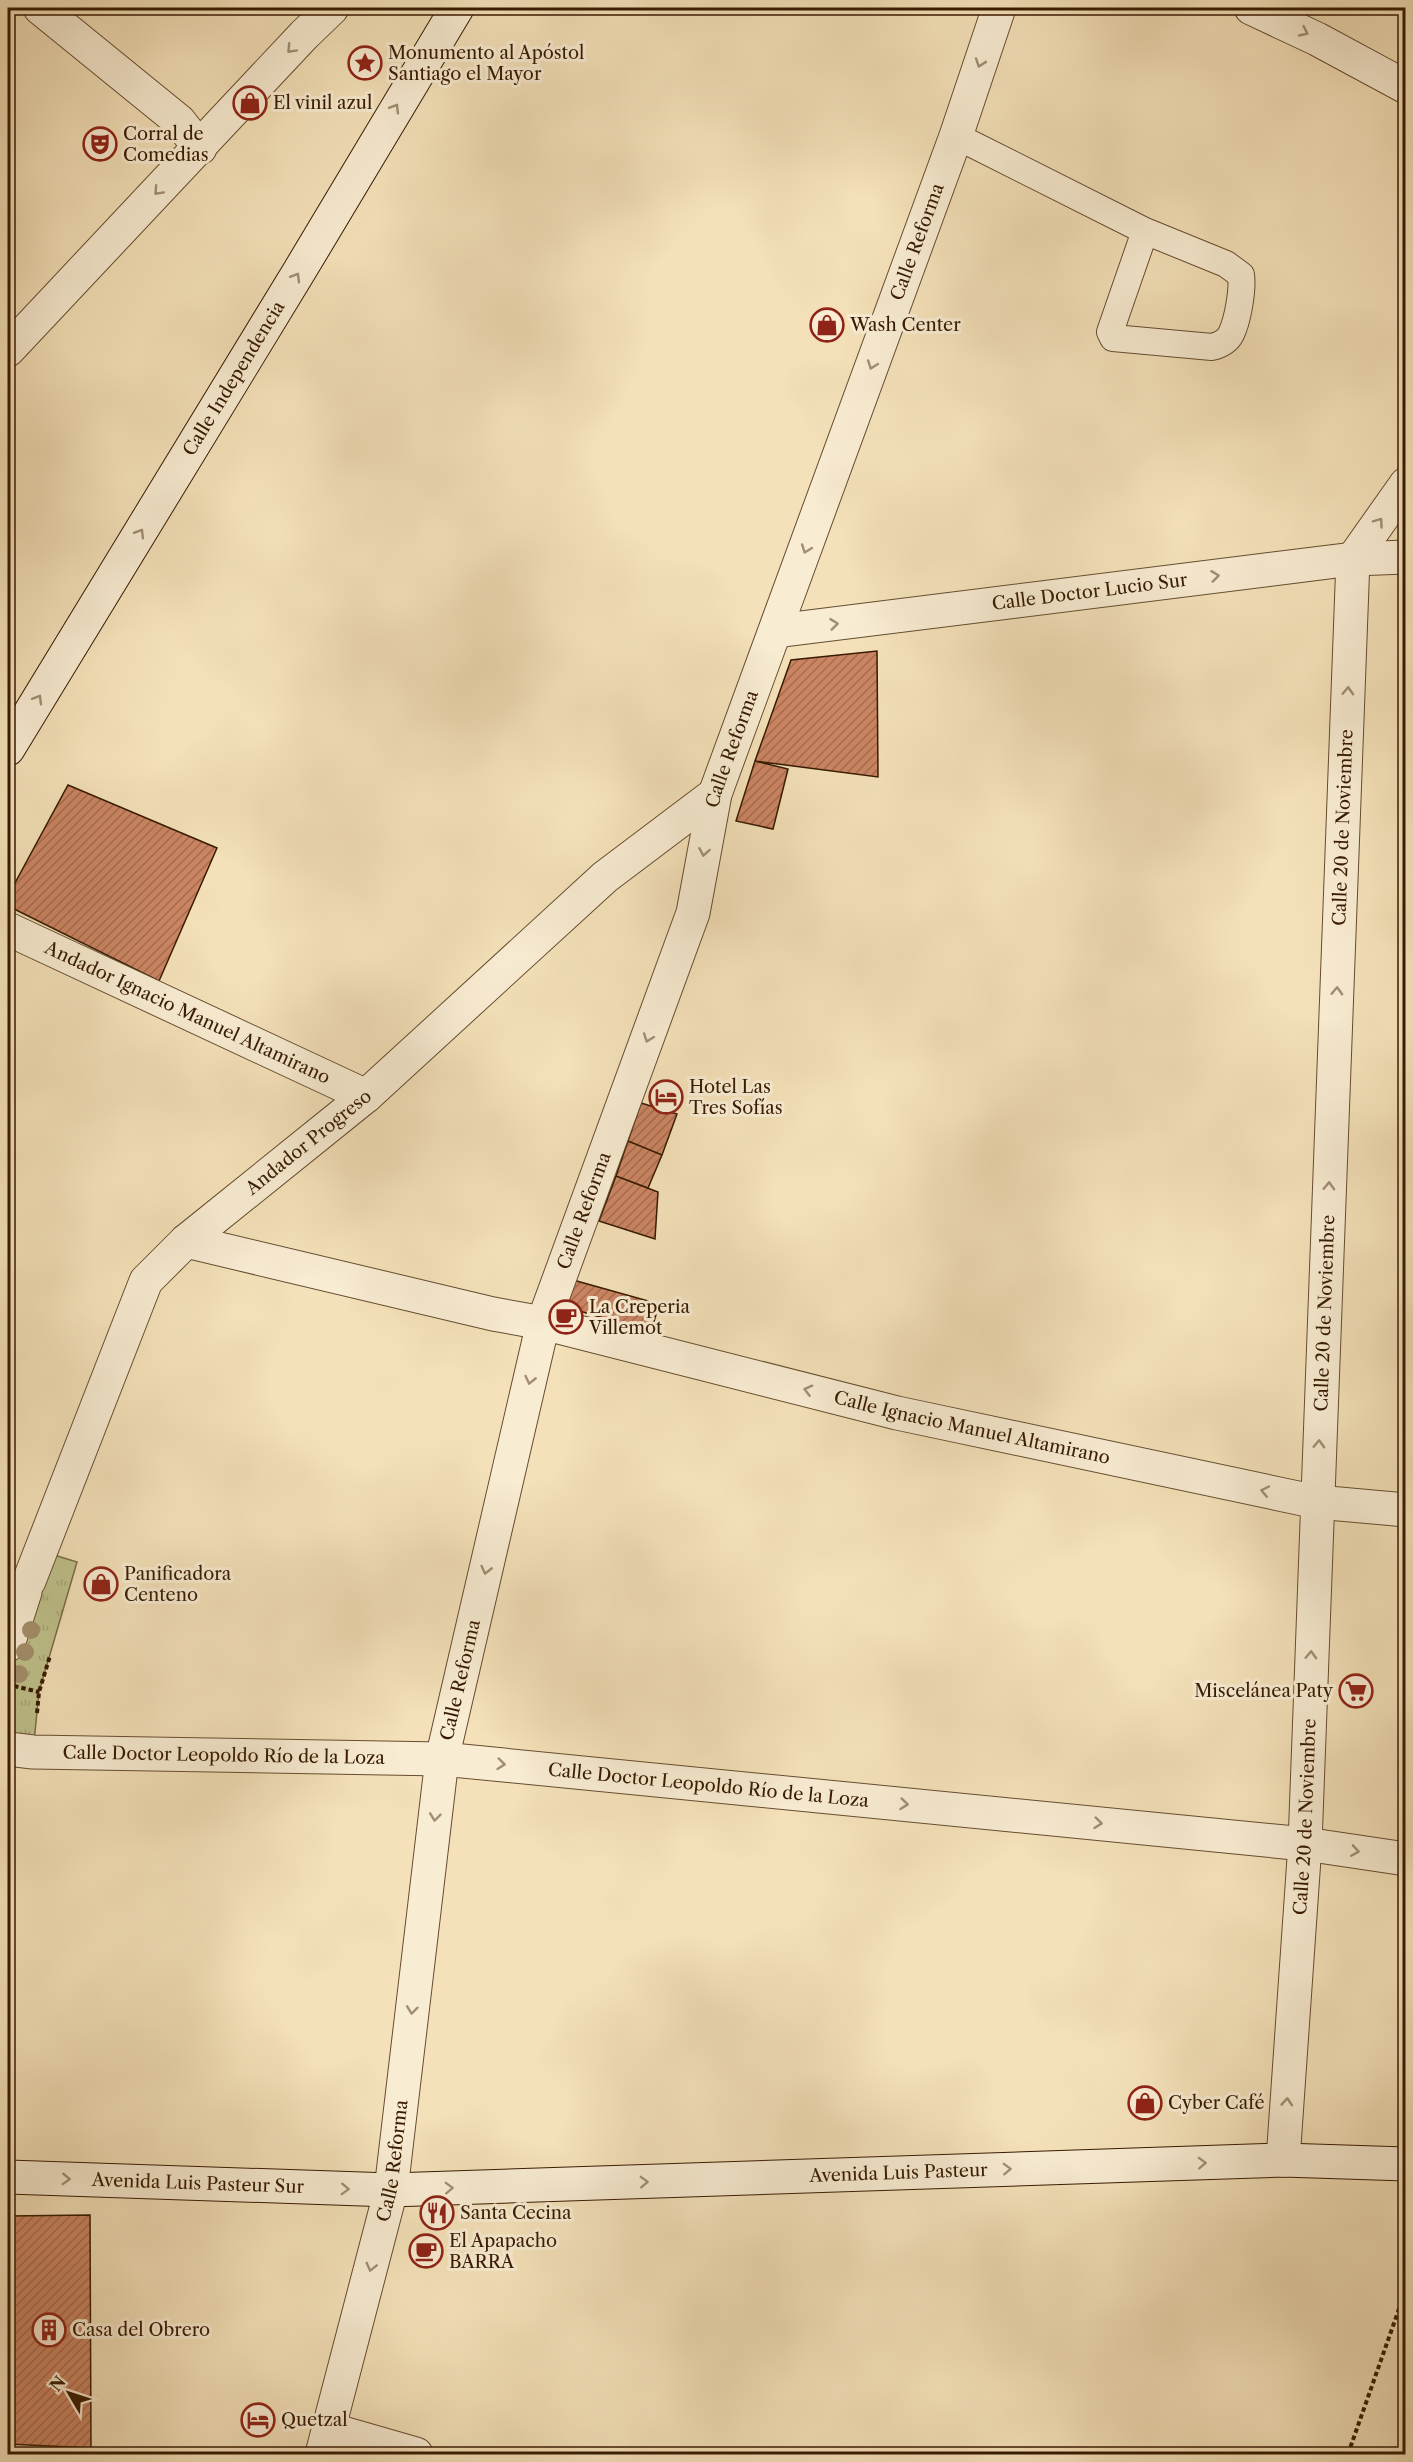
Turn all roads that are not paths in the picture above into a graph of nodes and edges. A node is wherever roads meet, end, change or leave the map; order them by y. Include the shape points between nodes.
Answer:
1 (40, 8) edge
2 (332, 8) edge
3 (457, 8) edge
4 (999, 8) edge
5 (1251, 8) edge
6 (1406, 87) edge
7 (956, 136) junction
8 (200, 148) junction
9 (1145, 231) junction
10 (8, 350) edge
11 (1406, 484) edge
12 (1406, 557) edge
13 (1353, 559) junction
14 (776, 631) junction
15 (8, 749) edge
16 (715, 794) junction
17 (8, 929) edge
18 (366, 1096) junction
19 (186, 1241) junction
20 (543, 1323) junction
21 (1317, 1502) junction
22 (1406, 1510) edge
23 (8, 1646) edge
24 (8, 1749) edge
25 (442, 1759) junction
26 (1305, 1844) junction
27 (1406, 1859) edge
28 (1283, 2160) junction
29 (1406, 2164) edge
30 (8, 2177) edge
31 (391, 2190) junction
32 (326, 2442) edge
33 (416, 2454) edge

1 - 8 street via 179,121
2 -> 8 street
15 -> 3 street, Calle Independencia
4 -> 7 street, Calle Reforma
5 -> 6 street
7 - 9 lane
7 -> 14 street, Calle Reforma
8 -> 10 street
9 - 9 lane via 1226,264 1241,275 1243,286 1231,334 1221,345 1113,338 1110,332
13 -> 11 street
12 - 13 street, Calle Doctor Lucio Sur
14 -> 13 street, Calle Doctor Lucio Sur
21 -> 13 street, Calle 20 de Noviembre
14 - 16 street, Calle Reforma
16 - 18 street, Andador Progreso via 604,877
16 -> 20 street, Calle Reforma via 693,913
17 - 18 street, Andador Ignacio Manuel Altamirano
18 - 19 street, Andador Progreso
19 - 20 street
19 - 23 street, Andador Progreso via 146,1281 27,1587
21 -> 20 street, Calle Ignacio Manuel Altamirano via 897,1413
20 -> 25 street, Calle Reforma
21 - 22 street, Calle Ignacio Manuel Altamirano
26 -> 21 street, Calle 20 de Noviembre
24 - 25 street, Calle Doctor Leopoldo Río de la Loza
25 -> 26 street, Calle Doctor Leopoldo Río de la Loza
25 -> 31 street, Calle Reforma
26 -> 27 street, Calle Doctor Leopoldo Río de la Loza
28 -> 26 street, Calle 20 de Noviembre
28 - 29 street, Avenida Luis Pasteur
31 -> 28 street, Avenida Luis Pasteur
30 -> 31 street, Avenida Luis Pasteur Sur
31 -> 32 street, Calle Reforma
32 - 33 street

